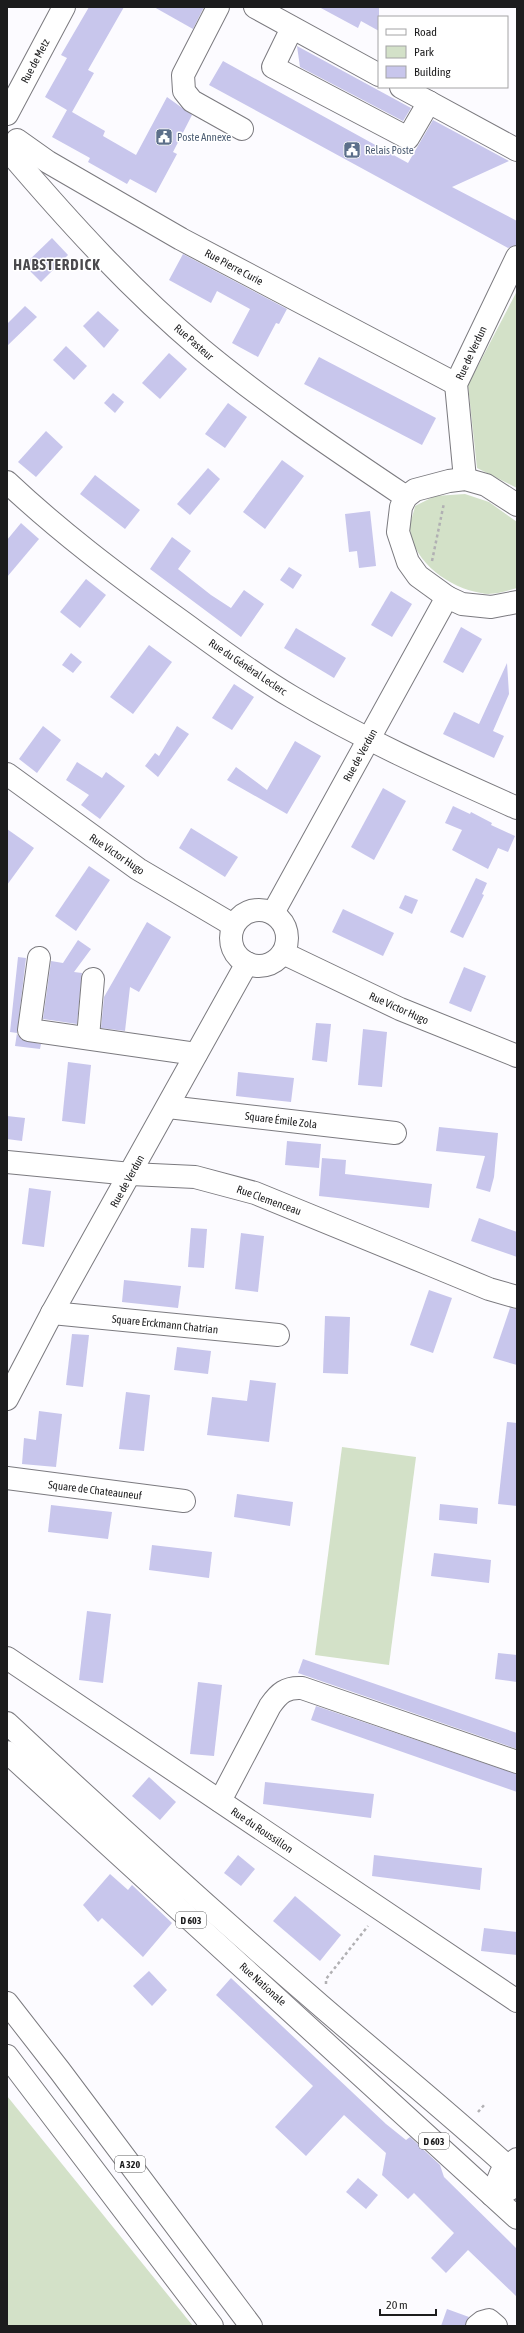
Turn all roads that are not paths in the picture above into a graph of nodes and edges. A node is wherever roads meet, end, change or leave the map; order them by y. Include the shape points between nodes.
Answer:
1 (64, 7) edge
2 (218, 7) edge
3 (255, 7) edge
4 (292, 28) junction
5 (378, 74) edge
6 (403, 88) edge
7 (429, 102) junction
8 (7, 115) edge
9 (242, 128) dead end
10 (517, 150) edge
11 (12, 151) edge
12 (517, 257) edge
13 (456, 384) junction
14 (457, 480) junction
15 (7, 482) edge
16 (406, 497) junction
17 (517, 505) edge
18 (447, 597) junction
19 (517, 602) edge
20 (369, 738) junction
21 (7, 774) edge
22 (517, 808) edge
23 (273, 913) junction
24 (233, 925) junction
25 (283, 953) junction
26 (39, 958) dead end
27 (247, 963) junction
28 (93, 979) dead end
29 (88, 1037) junction
30 (196, 1054) junction
31 (511, 1054) edge
32 (517, 1074) edge
33 (168, 1107) junction
34 (395, 1133) dead end
35 (7, 1162) edge
36 (131, 1174) junction
37 (517, 1297) edge
38 (52, 1313) junction
39 (278, 1336) dead end
40 (7, 1399) edge
41 (7, 1478) edge
42 (184, 1501) dead end
43 (7, 1658) edge
44 (7, 1723) edge
45 (7, 1752) edge
46 (517, 1762) edge
47 (220, 1801) junction
48 (517, 2001) edge
49 (7, 2004) edge
50 (7, 2056) edge
51 (514, 2171) edge
52 (492, 2195) junction
53 (517, 2218) edge
54 (212, 2326) edge
55 (251, 2326) edge
56 (477, 2326) edge
57 (496, 2326) edge

1 - 8 main road, Rue de Metz
2 - 9 main road via 183,75 184,91 192,101
3 - 4 main road
4 - 5 main road
4 - 7 main road via 273,67 408,138
6 - 7 main road
7 - 10 main road
8 - 11 main road, Rue Pasteur via 16,131
11 - 13 main road, Rue Pierre Curie via 48,162 181,239
11 - 16 main road, Rue Pasteur via 68,220 144,298 200,348 279,411
12 - 13 main road, Rue de Verdun
13 - 14 main road, Rue de Verdun
14 - 16 main road via 415,490
14 - 17 main road via 486,485
15 - 20 main road, Rue du Général Leclerc via 80,546 226,653 292,697
16 - 18 main road via 401,507 398,532 408,562 428,584
18 - 19 main road via 462,604 491,607
18 - 20 main road, Rue de Verdun
20 - 22 main road, Rue du Général Leclerc
20 - 23 main road, Rue de Verdun
21 - 24 main road, Rue Victor Hugo via 138,869
23 - 24 main road via 265,910 246,912
23 - 25 main road via 280,918 288,938
24 - 27 main road via 231,943 234,951
25 - 27 main road via 271,964 255,966
25 - 31 main road, Rue Victor Hugo via 400,1009
26 - 29 main road via 29,1030
27 - 30 main road, Rue de Verdun
28 - 29 main road
29 - 30 main road
30 - 33 main road, Rue de Verdun
31 - 32 main road
33 - 34 main road, Square Émile Zola
33 - 36 main road, Rue de Verdun
35 - 36 main road, Rue Clemenceau
36 - 37 main road, Rue Clemenceau via 195,1177 255,1193
36 - 38 main road, Rue de Verdun
38 - 39 main road, Square Erckmann Chatrian
38 - 40 main road, Rue de Verdun
41 - 42 main road, Square de Chateauneuf
43 - 47 main road, Rue du Roussillon
44 - 51 main road, Rue Nationale / D 603 via 161,1865
45 - 52 main road, Rue Nationale / D 603
46 - 47 main road via 302,1688 291,1687 279,1693 270,1706
47 - 48 main road, Rue du Roussillon
49 - 55 main road, A 320
50 - 54 main road, A 320
51 - 52 main road via 496,2183
52 - 53 main road, Rue Nationale / D 603
56 - 57 main road via 489,2320

